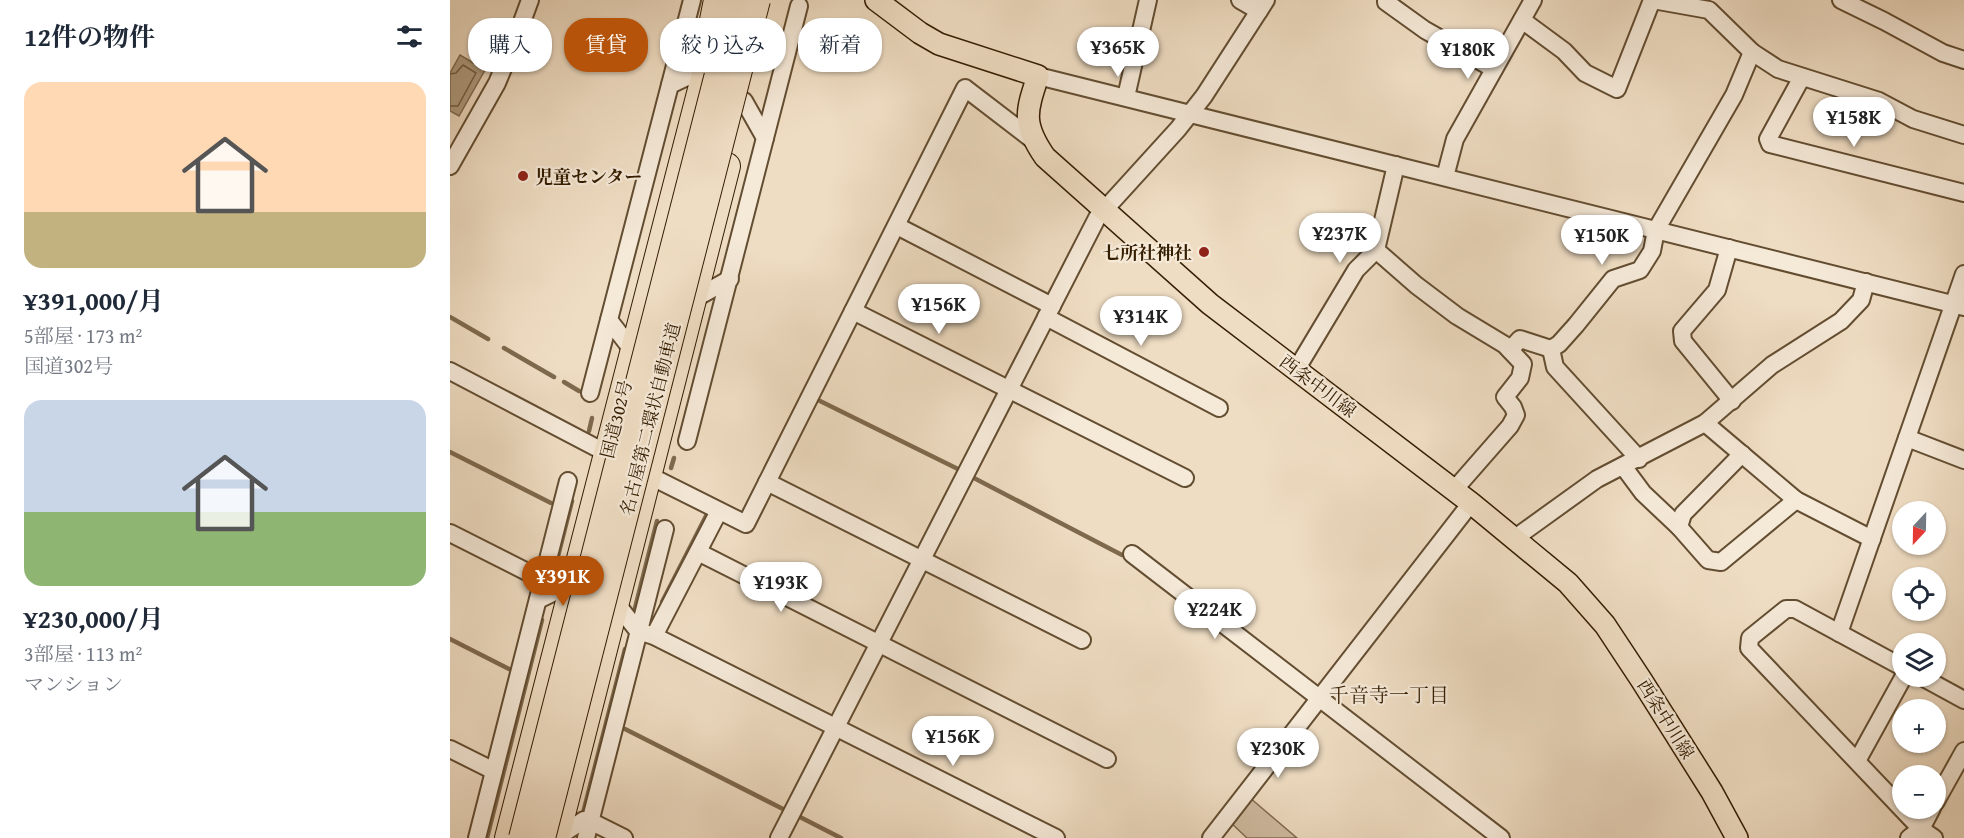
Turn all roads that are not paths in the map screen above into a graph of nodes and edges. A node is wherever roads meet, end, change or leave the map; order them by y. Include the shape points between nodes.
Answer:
1 (530, 0) edge
2 (692, 0) edge
3 (717, 0) edge
4 (724, 0) edge
5 (737, 0) edge
6 (757, 0) edge
7 (772, 0) edge
8 (876, 0) edge
9 (1240, 0) edge
10 (1386, 0) edge
11 (1533, 0) edge
12 (1653, 0) edge
13 (1842, 0) edge
14 (1143, 2) edge
15 (1712, 5) edge
16 (799, 6) dead end
17 (1262, 6) edge
18 (719, 18) edge
19 (1522, 20) junction
20 (1752, 52) junction
21 (1964, 60) edge
22 (1494, 69) junction
23 (698, 72) edge
24 (705, 72) edge
25 (1038, 76) junction
26 (1802, 77) junction
27 (670, 85) junction
28 (1126, 97) junction
29 (744, 101) junction
30 (1190, 114) junction
31 (1964, 135) edge
32 (765, 138) junction
33 (1034, 141) junction
34 (1396, 165) junction
35 (450, 166) edge
36 (1445, 177) junction
37 (1964, 193) edge
38 (1105, 210) junction
39 (897, 226) junction
40 (1656, 230) junction
41 (1729, 248) junction
42 (1376, 250) junction
43 (669, 267) junction
44 (1964, 274) edge
45 (730, 279) junction
46 (1866, 282) junction
47 (694, 299) junction
48 (1959, 306) edge
49 (853, 311) junction
50 (1049, 312) junction
51 (609, 320) junction
52 (669, 346) junction
53 (1551, 349) junction
54 (1510, 350) junction
55 (633, 351) junction
56 (1296, 370) junction
57 (450, 371) edge
58 (1009, 389) junction
59 (590, 393) dead end
60 (1732, 402) junction
61 (1219, 408) dead end
62 (1705, 423) junction
63 (1907, 438) junction
64 (687, 441) dead end
65 (607, 453) junction
66 (1742, 454) junction
67 (1639, 459) junction
68 (1964, 460) edge
69 (1623, 466) junction
70 (648, 476) junction
71 (1185, 478) dead end
72 (568, 481) dead end
73 (767, 482) junction
74 (1454, 490) junction
75 (1796, 500) junction
76 (1471, 503) junction
77 (719, 511) junction
78 (1679, 527) junction
79 (665, 529) dead end
80 (450, 533) edge
81 (1515, 538) junction
82 (1872, 539) junction
83 (698, 552) junction
84 (1132, 554) dead end
85 (922, 560) junction
86 (543, 580) junction
87 (573, 583) junction
88 (538, 600) junction
89 (616, 603) junction
90 (646, 633) junction
91 (1839, 633) junction
92 (1082, 640) dead end
93 (879, 643) junction
94 (1892, 662) edge
95 (1898, 687) edge
96 (1940, 687) edge
97 (1319, 699) junction
98 (1964, 700) edge
99 (836, 727) junction
100 (450, 749) edge
101 (1964, 751) edge
102 (1107, 759) dead end
103 (1857, 761) junction
104 (494, 771) junction
105 (1946, 783) edge
106 (1928, 819) edge
107 (590, 821) junction
108 (1921, 835) edge
109 (477, 838) edge
110 (508, 838) edge
111 (522, 838) edge
112 (542, 838) edge
113 (556, 838) edge
114 (586, 838) edge
115 (624, 838) edge
116 (778, 838) edge
117 (1056, 838) edge
118 (1211, 838) edge
119 (1501, 838) edge
120 (1737, 838) edge

1 - 35 street via 496,83
2 - 27 street
3 - 43 highway, bridge
4 - 18 highway, 国道302号
5 - 43 highway, 名古屋第二環状自動車道, bridge
6 - 52 highway, 名古屋第二環状自動車道, bridge
7 - 29 highway
7 - 52 highway, bridge
8 - 25 main road via 939,44
9 - 17 street
10 - 22 street via 1425,30
11 - 19 street
12 - 15 street
12 - 19 street via 1617,89 1585,74 1564,51
13 - 21 street
14 - 28 street
15 - 20 street
16 - 32 street
17 - 30 street
19 - 22 street
20 - 26 street via 1778,69
20 - 40 street via 1734,95
22 - 36 street via 1455,138
23 - 27 street
24 - 55 highway, 国道302号
25 - 28 street
25 - 33 main road, 西条中川線 via 1027,122
26 - 31 street via 1878,101 1913,119
26 - 37 street via 1768,139 1770,144
27 - 51 street
28 - 30 street
29 - 32 street
29 - 47 highway
30 - 34 street
30 - 38 street
32 - 45 street
33 - 38 main road, 西条中川線 via 1045,157
33 - 39 street via 965,88
34 - 36 street
34 - 42 street
36 - 40 street
38 - 50 street via 1097,218
38 - 56 main road, 西条中川線 via 1210,304
39 - 49 street
39 - 50 street
40 - 41 street
40 - 53 street via 1652,251 1640,270 1613,279 1576,326
41 - 46 street
41 - 60 street via 1717,290 1682,331 1683,341
42 - 54 street via 1421,290
42 - 56 street via 1356,270
43 - 111 highway, 名古屋第二環状自動車道, bridge
44 - 48 street
45 - 47 street
45 - 64 street
46 - 48 street
46 - 60 street via 1861,300 1841,321 1772,365
47 - 70 highway
48 - 63 street
49 - 58 street
49 - 73 street
50 - 58 street
50 - 61 street
51 - 55 street
51 - 59 street
52 - 112 highway, 名古屋第二環状自動車道, bridge
53 - 54 street via 1520,339
53 - 67 street via 1555,367
54 - 74 street via 1523,364 1520,378 1505,397 1516,415
55 - 65 highway, 国道302号
56 - 74 main road, 西条中川線
57 - 65 street
58 - 71 street
58 - 85 street
60 - 62 street
62 - 66 street
62 - 67 street
63 - 68 street
63 - 82 street
65 - 70 street
65 - 87 highway, 国道302号
66 - 75 street
66 - 78 street via 1683,514
67 - 69 street
69 - 78 street via 1643,493
69 - 81 street via 1597,479
70 - 77 street
70 - 89 highway
72 - 86 street
73 - 77 street via 746,524
73 - 85 street
74 - 76 main road, 西条中川線
75 - 78 street via 1721,562 1708,560
75 - 82 street
76 - 81 main road, 西条中川線
76 - 97 street
77 - 83 street
79 - 90 street
80 - 86 street
81 - 120 main road, 西条中川線 via 1568,583 1605,625
82 - 91 street
83 - 90 street
83 - 93 street
84 - 97 street
85 - 92 street
85 - 93 street
86 - 88 street
87 - 88 street
87 - 110 highway, 国道302号
88 - 104 street
89 - 90 street
89 - 113 highway
90 - 99 street
90 - 107 street
91 - 94 street
91 - 103 street via 1795,609 1786,609 1750,638 1749,648
93 - 99 street
93 - 102 street
95 - 103 street
96 - 98 street
97 - 118 street
97 - 119 street
99 - 116 street
99 - 117 street
100 - 104 street
101 - 105 street
103 - 108 street
104 - 109 street
106 - 108 street
107 - 113 street via 584,820
107 - 114 street
107 - 115 street

